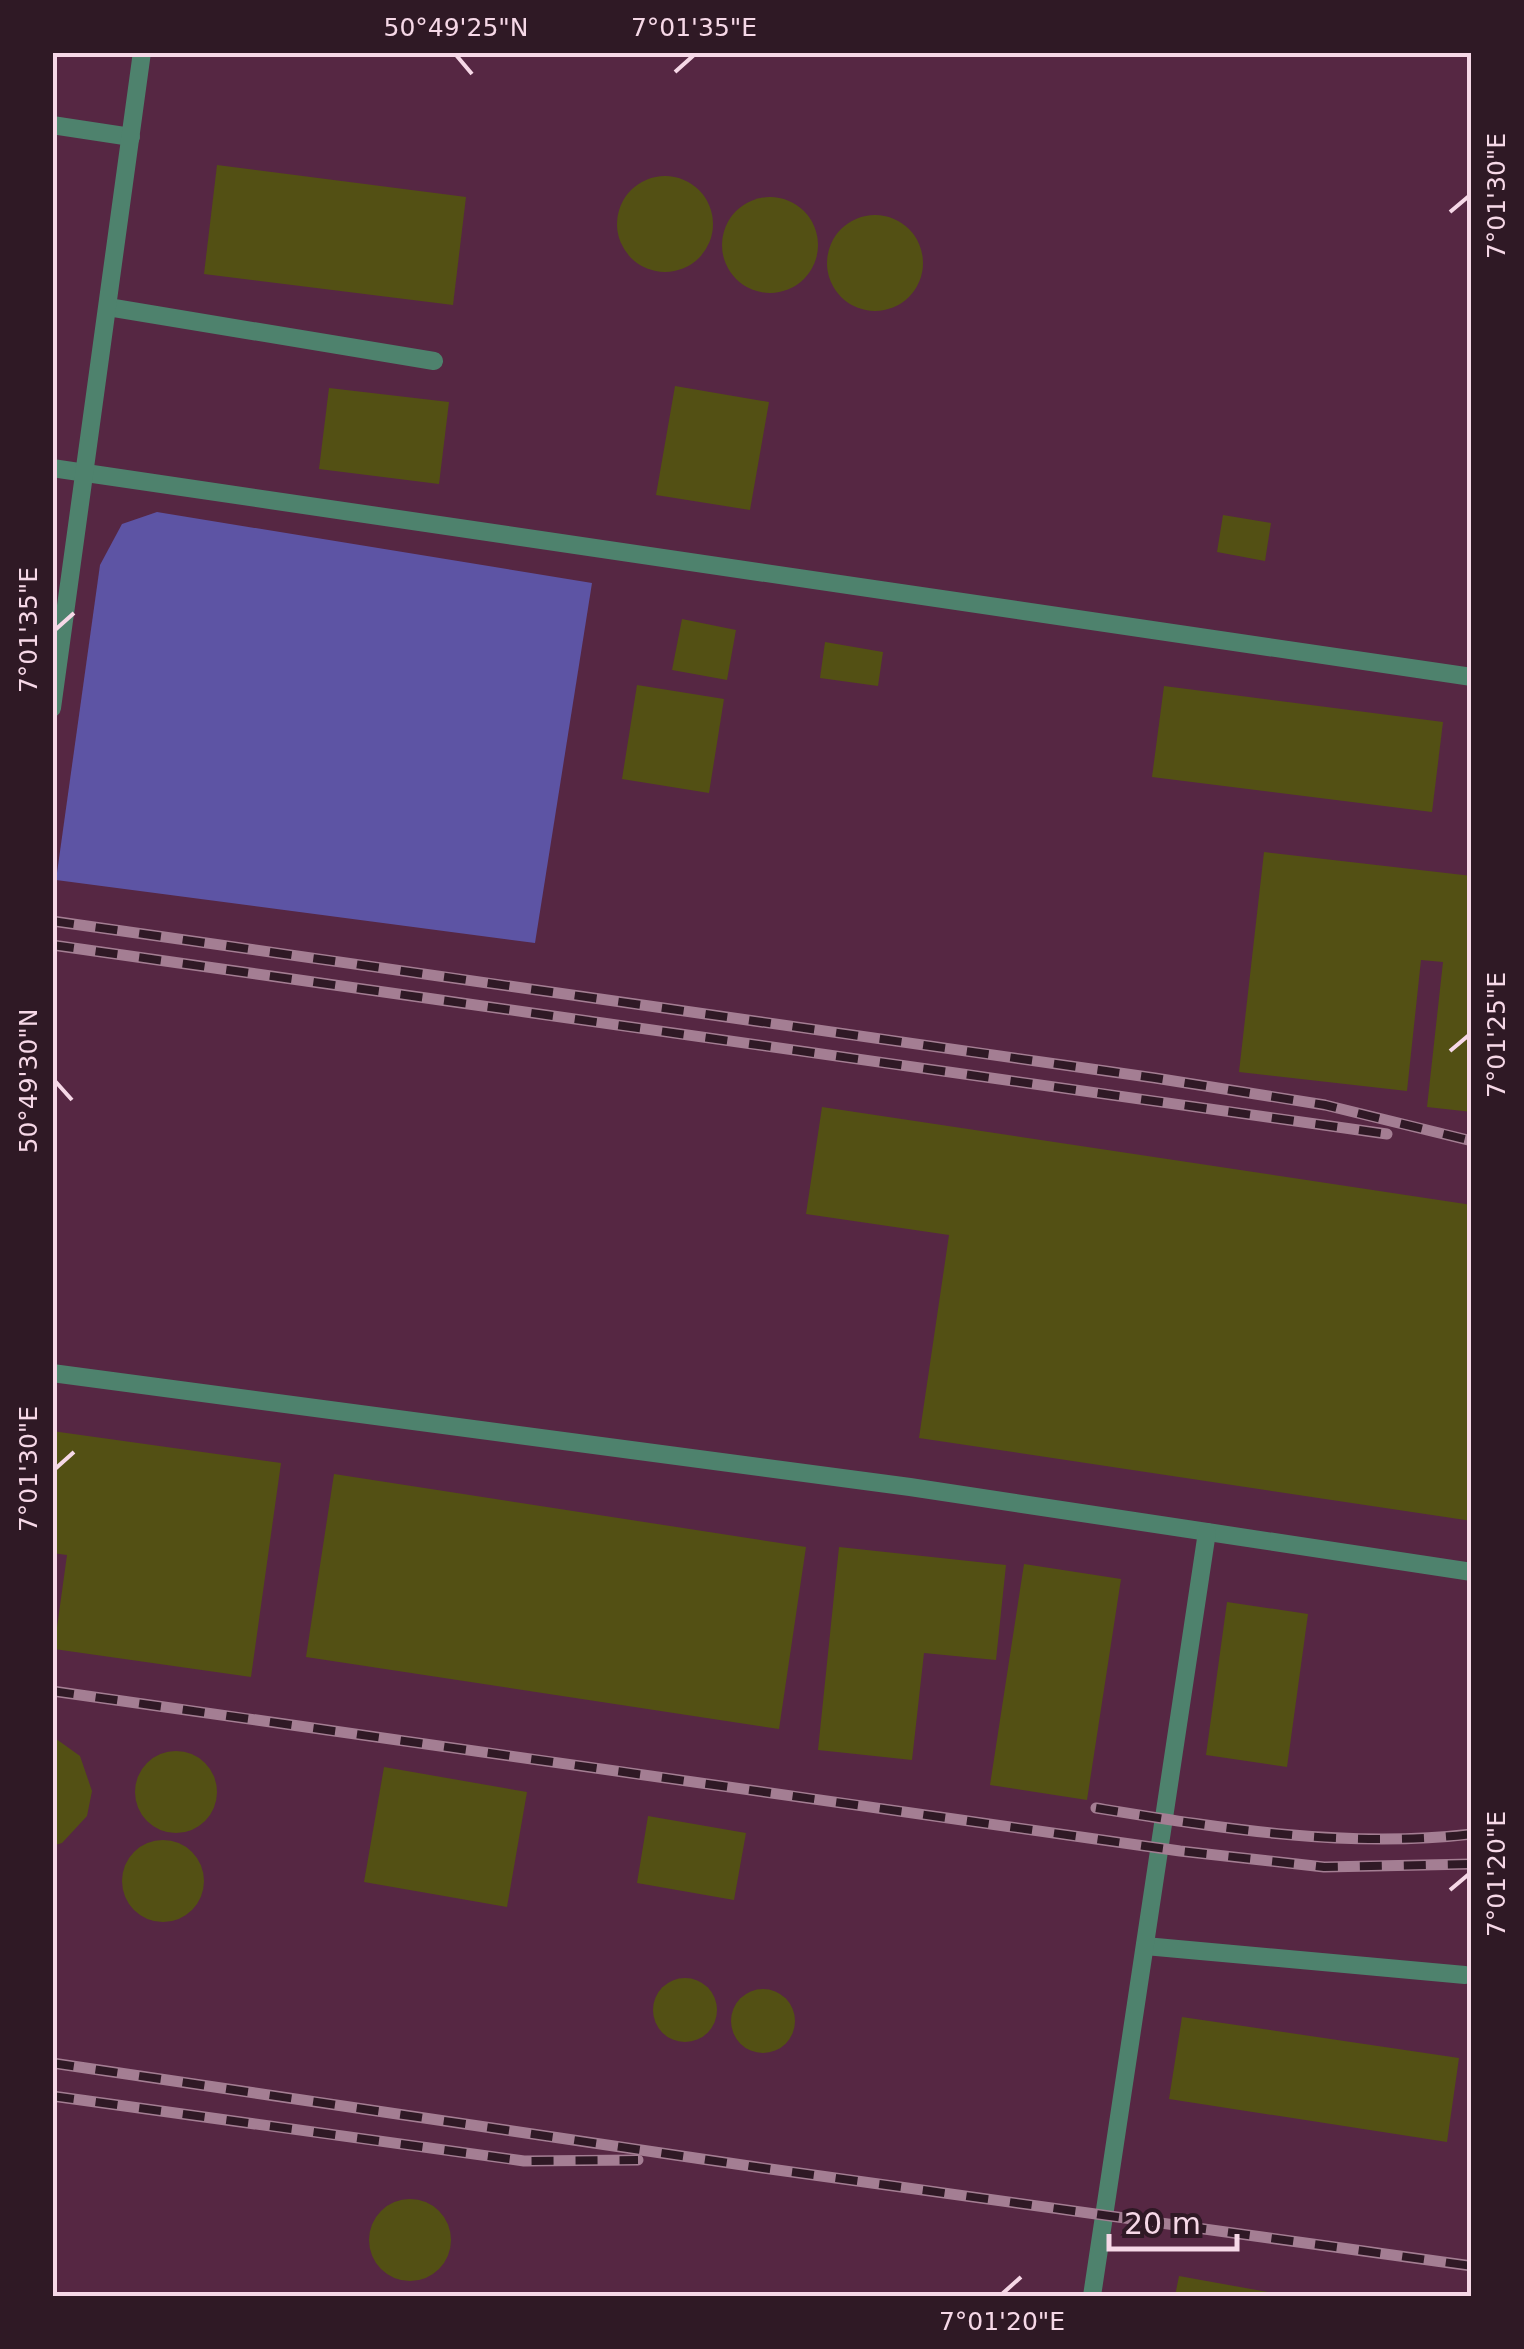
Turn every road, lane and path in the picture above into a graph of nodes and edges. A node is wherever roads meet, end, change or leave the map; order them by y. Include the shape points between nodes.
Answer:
1 (142, 52) edge
2 (52, 125) edge
3 (131, 137) junction
4 (108, 307) junction
5 (434, 361) dead end
6 (52, 468) edge
7 (86, 472) junction
8 (1472, 676) edge
9 (52, 708) edge
10 (52, 1372) edge
11 (1207, 1532) junction
12 (1472, 1572) edge
13 (1146, 1946) junction
14 (1465, 1975) dead end
15 (1092, 2296) edge

1 - 3 lane
2 - 3 lane
3 - 4 lane
4 - 5 lane
4 - 7 lane
6 - 7 lane
7 - 8 lane
7 - 9 lane
10 - 11 lane
11 - 12 lane
11 - 13 lane
13 - 14 lane
13 - 15 lane

